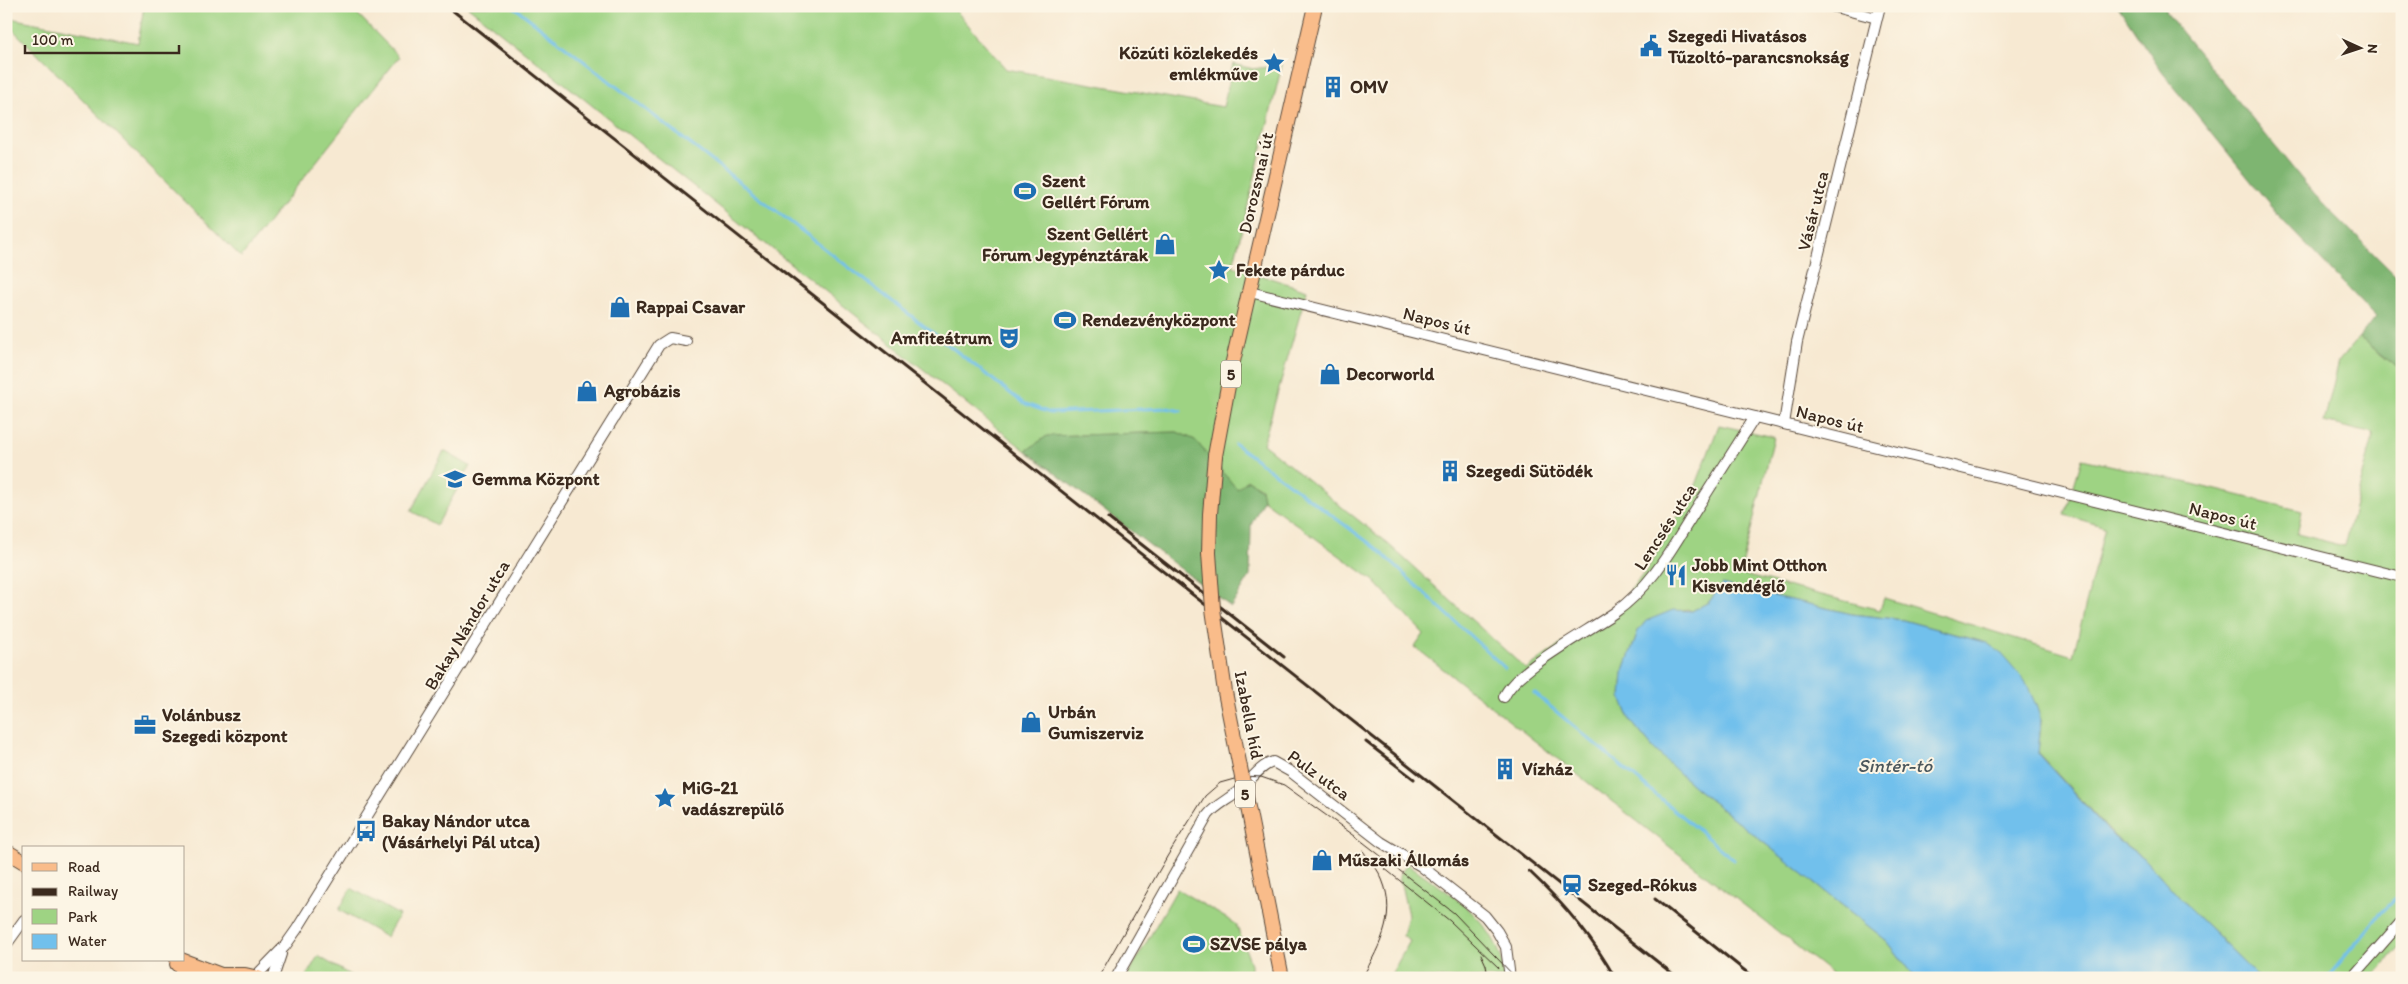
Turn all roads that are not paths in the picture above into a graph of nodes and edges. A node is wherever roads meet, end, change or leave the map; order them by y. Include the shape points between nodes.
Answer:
1 (1315, 6) edge
2 (1830, 6) edge
3 (1880, 6) edge
4 (1878, 18) junction
5 (1250, 292) junction
6 (686, 341) dead end
7 (1755, 417) junction
8 (1784, 424) junction
9 (1215, 456) joint
10 (2402, 577) edge
11 (1506, 692) dead end
12 (6, 851) edge
13 (22, 861) edge
14 (2402, 921) edge
15 (22, 923) edge
16 (6, 945) edge
17 (285, 946) junction
18 (173, 962) edge
19 (176, 962) edge
20 (184, 962) edge
21 (197, 973) edge
22 (256, 977) edge
23 (186, 978) edge
24 (212, 978) edge
25 (273, 978) edge
26 (1116, 978) edge
27 (1282, 978) edge
28 (1510, 978) edge
29 (2352, 978) edge

1 - 5 main road, Dorozsmai út / 5
2 - 4 street
3 - 4 street, Vásár utca
4 - 8 street, Vásár utca via 1797,342
5 - 7 street, Napos út
5 - 9 main road, Dorozsmai út / 5
6 - 17 street, Bakay Nándor utca via 670,338 659,345 438,705
7 - 8 street, Napos út
7 - 11 street, Lencsés utca via 1655,575 1633,598 1534,666
8 - 10 street, Napos út
9 - 27 main road, Izabella híd / 5, bridge via 1209,553 1214,618 1225,692
12 - 13 main road
14 - 29 street
15 - 16 street
17 - 22 street, Bakay Nándor utca
17 - 25 street, Bakay Nándor utca
18 - 23 main road via 176,970
19 - 21 main road
20 - 21 main road
21 - 22 main road
21 - 24 main road
26 - 28 street, Pulz utca via 1208,816 1273,762 1291,772 1380,842 1421,866 1485,916 1506,947

